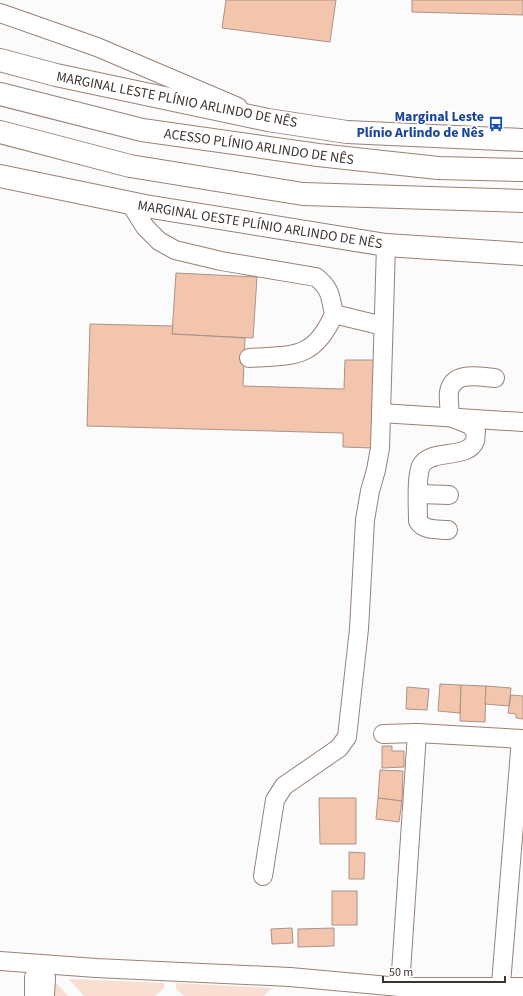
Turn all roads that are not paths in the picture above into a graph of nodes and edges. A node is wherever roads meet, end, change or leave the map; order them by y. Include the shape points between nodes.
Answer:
1 (0, 12) edge
2 (0, 60) edge
3 (0, 94) edge
4 (268, 120) junction
5 (0, 132) edge
6 (523, 140) edge
7 (523, 170) edge
8 (0, 176) edge
9 (523, 201) edge
10 (130, 203) junction
11 (386, 245) junction
12 (523, 254) edge
13 (334, 314) junction
14 (383, 326) junction
15 (249, 358) dead end
16 (495, 378) dead end
17 (381, 413) junction
18 (450, 417) junction
19 (523, 422) edge
20 (418, 494) junction
21 (449, 495) dead end
22 (448, 530) dead end
23 (417, 733) junction
24 (383, 734) dead end
25 (522, 739) edge
26 (263, 876) dead end
27 (0, 961) edge
28 (400, 987) junction
29 (523, 987) edge
30 (500, 991) edge
31 (34, 996) edge
32 (45, 996) edge

1 - 4 street via 97,47
2 - 4 main road, MARGINAL LESTE PLÍNIO ARLINDO DE NÊS via 56,75
3 - 7 main road, ACESSO PLÍNIO ARLINDO DE NÊS via 142,130 318,155 438,168
4 - 6 main road, MARGINAL LESTE PLÍNIO ARLINDO DE NÊS via 347,132
5 - 9 main road via 130,166 302,194
8 - 10 main road, MARGINAL OESTE PLÍNIO ARLINDO DE NÊS
10 - 11 main road, MARGINAL OESTE PLÍNIO ARLINDO DE NÊS
10 - 13 street via 144,227 159,241 175,250 221,261 316,277 329,290
11 - 12 main road, MARGINAL OESTE PLÍNIO ARLINDO DE NÊS
11 - 14 street
13 - 14 street
13 - 15 street via 327,330 316,343 303,352 291,356
14 - 17 street
16 - 18 street via 464,376 456,380 449,391
17 - 18 street
17 - 26 street via 380,448 365,520 359,629 347,737 339,748 284,786 275,800
18 - 19 street
18 - 20 street via 470,425 476,432 475,442 469,448 428,458 422,464 419,473
20 - 21 street
20 - 22 street via 418,521 421,526
23 - 24 street
23 - 25 street
23 - 28 street
25 - 30 street
27 - 28 street via 290,977
28 - 30 street
29 - 30 street
31 - 32 street via 34,977 46,978

